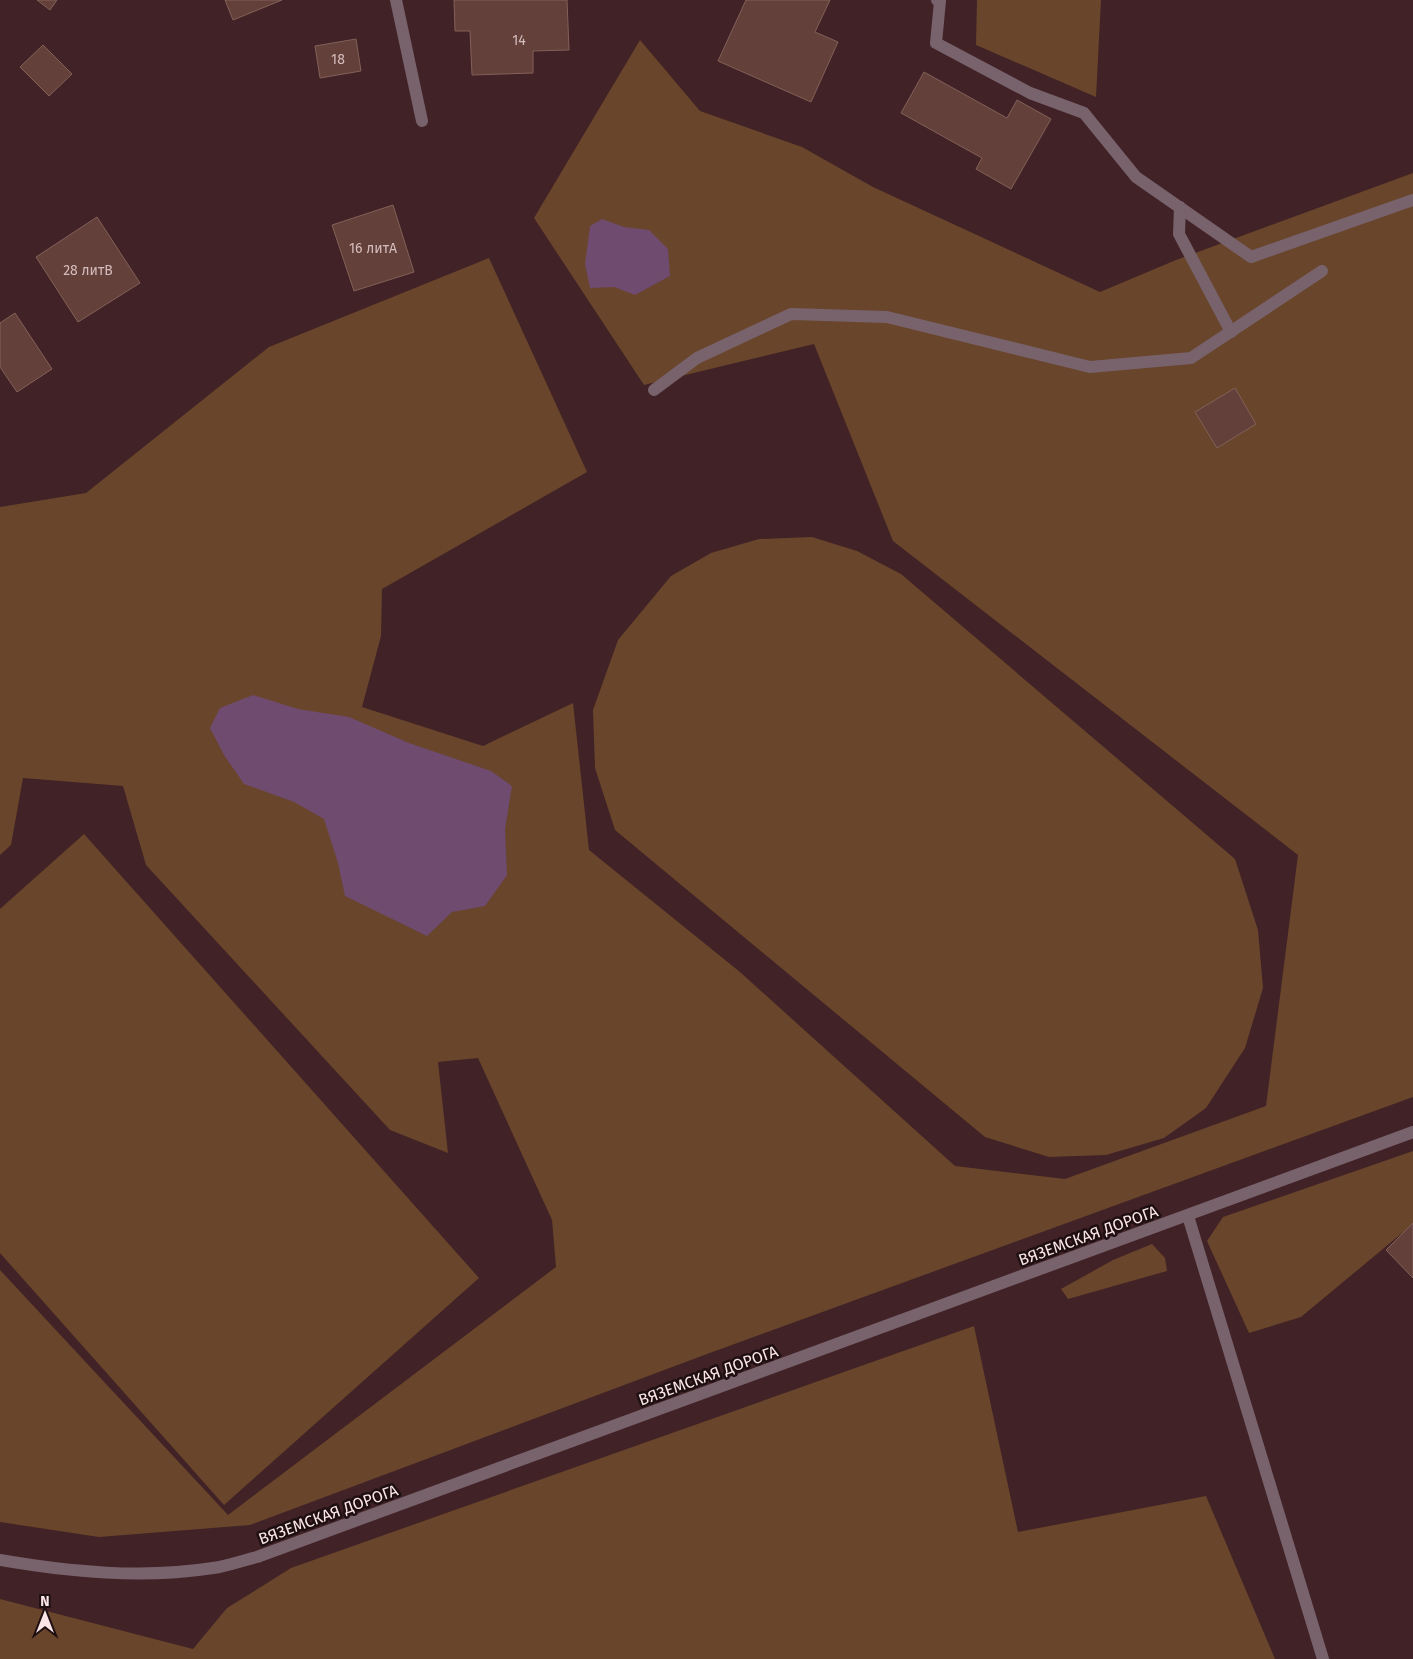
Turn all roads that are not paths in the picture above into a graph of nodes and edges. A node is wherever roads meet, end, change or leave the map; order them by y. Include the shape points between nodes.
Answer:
1 (396, 0) edge
2 (937, 0) edge
3 (422, 121) dead end
4 (1413, 200) edge
5 (1180, 207) junction
6 (1322, 271) dead end
7 (1231, 332) junction
8 (654, 390) dead end
9 (1413, 1132) edge
10 (1188, 1216) junction
11 (0, 1560) edge
12 (1323, 1659) edge

1 - 3 street
2 - 5 street via 940,1 936,43 1030,94 1084,113 1136,177
4 - 5 street via 1252,257
5 - 7 street via 1179,234
6 - 7 street
7 - 8 street via 1191,358 1090,367 887,317 791,314 697,358
9 - 10 street, ВЯЗЕМСКАЯ ДОРОГА
10 - 11 street, ВЯЗЕМСКАЯ ДОРОГА via 257,1557 214,1568 125,1574 61,1570
10 - 12 street

